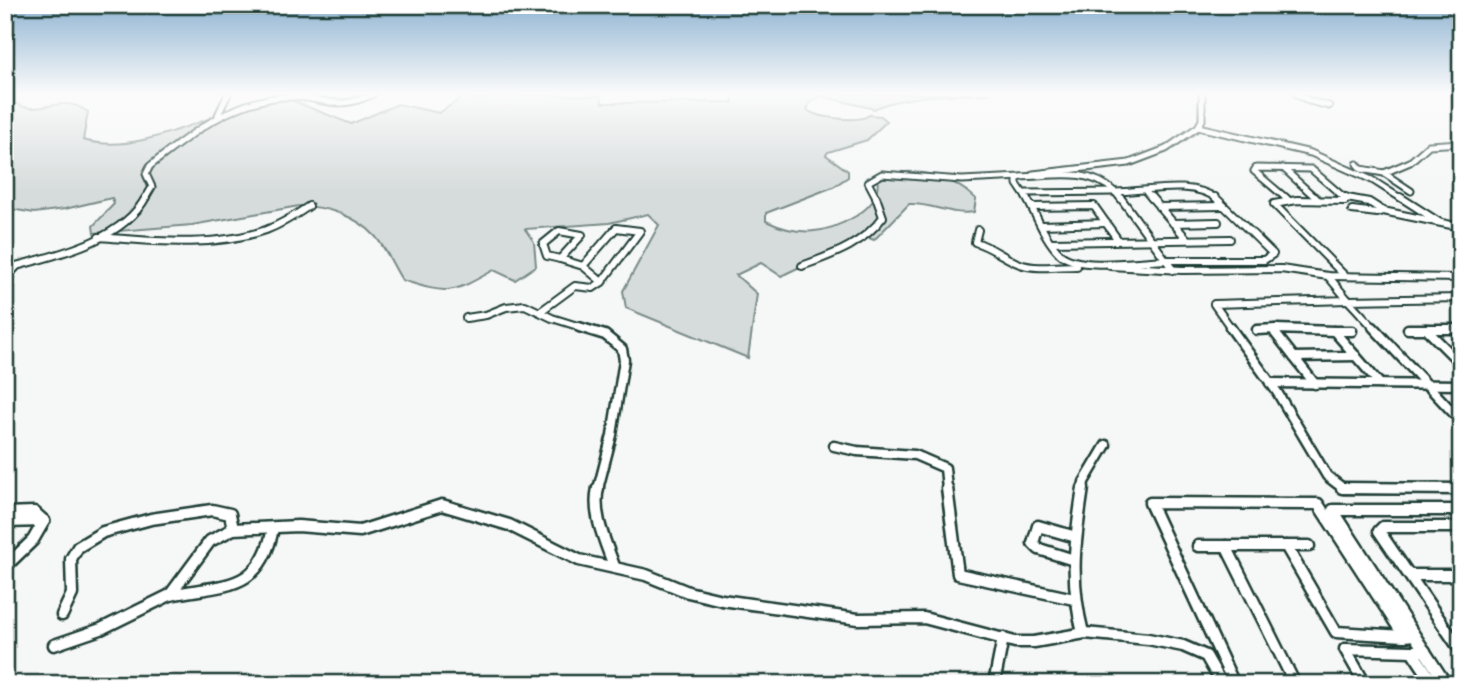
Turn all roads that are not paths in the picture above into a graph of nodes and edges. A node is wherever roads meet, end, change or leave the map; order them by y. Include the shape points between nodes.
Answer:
1 (203, 126) edge
2 (1198, 127) joint
3 (1461, 143) edge
4 (1357, 164) dead end
5 (1283, 168) junction
6 (1384, 173) junction
7 (1021, 177) junction
8 (1411, 191) dead end
9 (1116, 192) junction
10 (1146, 192) junction
11 (1025, 193) junction
12 (1347, 198) junction
13 (1289, 200) junction
14 (1319, 201) junction
15 (309, 206) dead end
16 (1223, 206) junction
17 (1032, 207) junction
18 (1159, 207) junction
19 (1352, 210) dead end
20 (1383, 211) junction
21 (1218, 222) dead end
22 (1439, 222) junction
23 (1106, 223) junction
24 (1173, 223) junction
25 (1042, 225) junction
26 (1461, 227) edge
27 (978, 230) dead end
28 (98, 237) junction
29 (1152, 239) junction
30 (1187, 239) junction
31 (1230, 239) dead end
32 (1118, 240) junction
33 (1052, 242) junction
34 (993, 248) junction
35 (991, 257) dead end
36 (560, 259) junction
37 (1166, 260) junction
38 (802, 265) dead end
39 (17, 266) junction
40 (583, 267) junction
41 (5, 269) edge
42 (1173, 270) junction
43 (1344, 275) junction
44 (1328, 276) junction
45 (568, 278) dead end
46 (1461, 278) edge
47 (5, 279) edge
48 (602, 282) junction
49 (575, 286) junction
50 (1461, 298) edge
51 (1348, 300) junction
52 (541, 310) junction
53 (466, 318) dead end
54 (1276, 329) junction
55 (1408, 329) dead end
56 (1426, 329) junction
57 (1461, 329) edge
58 (1257, 330) dead end
59 (1334, 331) junction
60 (1352, 331) dead end
61 (1356, 356) junction
62 (1457, 356) edge
63 (1294, 357) junction
64 (1461, 363) edge
65 (1270, 383) junction
66 (1315, 383) junction
67 (1380, 384) junction
68 (1427, 385) junction
69 (1461, 385) edge
70 (1461, 421) edge
71 (1106, 445) dead end
72 (834, 446) dead end
73 (1461, 489) edge
74 (1461, 510) edge
75 (5, 513) edge
76 (44, 521) junction
77 (5, 522) edge
78 (1461, 527) edge
79 (273, 528) junction
80 (233, 529) junction
81 (1076, 537) junction
82 (1198, 546) dead end
83 (1226, 546) junction
84 (1286, 546) junction
85 (1309, 546) dead end
86 (1074, 560) junction
87 (614, 566) junction
88 (5, 567) edge
89 (1410, 575) junction
90 (1461, 575) edge
91 (170, 595) junction
92 (1074, 599) junction
93 (62, 615) dead end
94 (1336, 632) junction
95 (1083, 633) junction
96 (1390, 635) junction
97 (1409, 636) junction
98 (1003, 638) junction
99 (54, 645) dead end
100 (1345, 649) junction
101 (1406, 651) junction
102 (1425, 651) junction
103 (1461, 651) edge
104 (995, 684) edge
105 (1222, 684) edge
106 (1234, 684) edge
107 (1295, 684) edge
108 (1365, 684) edge
109 (1434, 684) edge
110 (1446, 684) edge

1 - 28 street via 150,166 146,174 152,187 138,213
2 - 7 street via 1166,149 1129,163
2 - 22 street via 1311,153 1372,180
3 - 6 street via 1429,145 1410,162
4 - 6 street
5 - 12 street via 1311,169
5 - 13 street via 1254,170
5 - 14 street
6 - 8 street
7 - 9 street via 1100,178
7 - 11 street via 1017,184
7 - 38 street via 874,177 868,182 883,217 872,235
9 - 10 street
9 - 11 street
9 - 29 street
10 - 16 street via 1196,190 1209,193
10 - 18 street
11 - 17 street
12 - 14 street
12 - 20 street
13 - 14 street
13 - 43 street via 1274,204
15 - 28 street via 264,231 234,237
16 - 18 street
16 - 37 street via 1270,249 1271,258
17 - 23 street via 1094,206
17 - 25 street
18 - 24 street
19 - 20 street
20 - 22 street
21 - 24 street
22 - 26 street
23 - 25 street
23 - 32 street
24 - 30 street
25 - 33 street
27 - 34 street via 975,242
28 - 39 street
29 - 30 street
29 - 32 street
29 - 37 street
30 - 31 street
32 - 33 street
33 - 37 street via 1065,260 1076,262
34 - 35 street
34 - 42 street via 1015,263 1031,267
36 - 36 street via 582,235 582,234 559,231 543,244 546,255
36 - 40 street
37 - 42 street
39 - 41 street
39 - 47 street
40 - 48 street
40 - 48 street via 616,228 640,231
42 - 44 street via 1281,269
43 - 44 street
43 - 46 street
44 - 51 street
45 - 49 street
48 - 49 street via 593,288
49 - 52 street
50 - 51 street
51 - 65 street via 1214,304
51 - 68 street
52 - 53 street via 515,305
52 - 87 street via 605,335 622,349 612,435 595,500
54 - 58 street
54 - 59 street
54 - 63 street
55 - 56 street
56 - 57 street
56 - 62 street
59 - 60 street
59 - 61 street
61 - 63 street
61 - 67 street
62 - 64 street
63 - 66 street
65 - 66 street
65 - 73 street via 1337,486
66 - 67 street
67 - 68 street
68 - 69 street
68 - 70 street
71 - 81 street via 1084,481
72 - 92 street via 915,454 945,468 953,566 958,574
74 - 97 street via 1333,510
75 - 76 street via 34,512
76 - 77 street
76 - 88 street via 33,540
78 - 89 street via 1380,528
79 - 80 street
79 - 87 street via 360,531 442,505 509,525 579,560
79 - 91 street via 264,564 251,576
80 - 91 street via 210,541
80 - 93 street via 230,514 212,510 150,519 91,537 71,559 73,599
81 - 86 street
81 - 86 street via 1040,526 1033,543 1038,549
82 - 83 street
83 - 84 street
83 - 107 street
84 - 85 street
84 - 94 street
86 - 92 street
87 - 98 street via 722,600 858,619 934,619
89 - 90 street
89 - 103 street
91 - 99 street via 102,629
92 - 95 street
94 - 96 street
94 - 100 street
95 - 98 street via 1026,643
95 - 105 street via 1166,643 1204,654
96 - 97 street
96 - 101 street
97 - 102 street
97 - 106 street via 1318,504 1150,503
98 - 104 street
100 - 101 street
100 - 108 street
101 - 102 street
101 - 109 street
102 - 110 street

